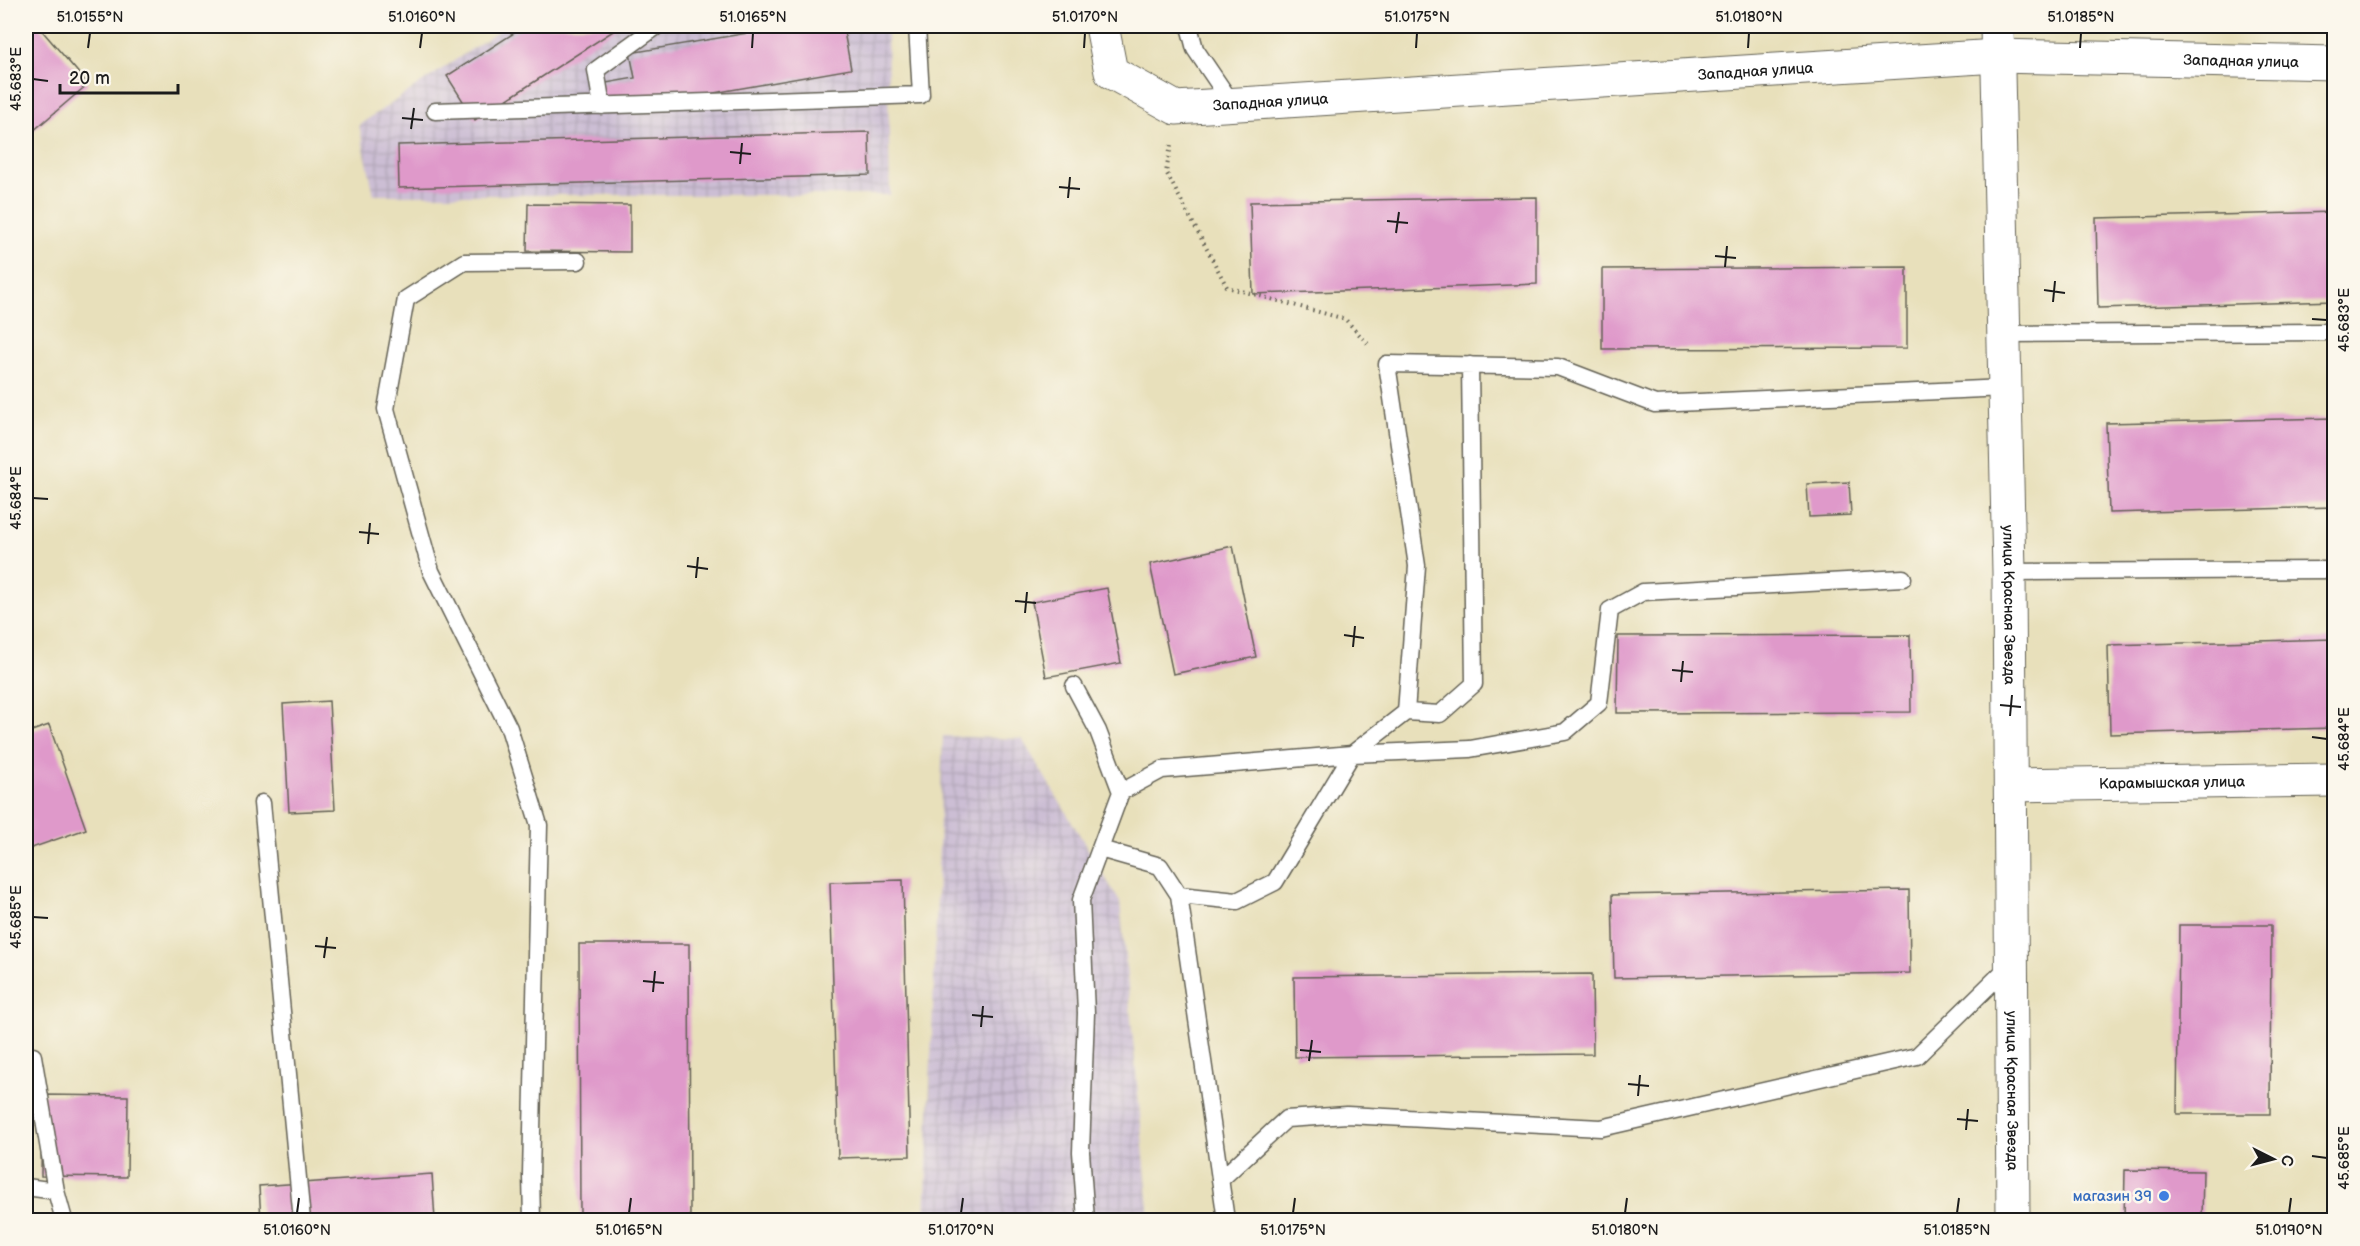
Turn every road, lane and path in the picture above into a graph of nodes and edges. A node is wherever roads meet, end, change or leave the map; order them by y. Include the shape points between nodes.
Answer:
1 (657, 26) edge
2 (917, 26) edge
3 (1102, 26) edge
4 (1189, 26) edge
5 (1997, 41) edge
6 (2334, 63) edge
7 (1233, 105) junction
8 (602, 106) junction
9 (1176, 108) junction
10 (435, 111) dead end
11 (578, 261) dead end
12 (2334, 332) edge
13 (2002, 334) junction
14 (1387, 364) junction
15 (1470, 365) junction
16 (2004, 388) junction
17 (2334, 570) edge
18 (2009, 572) junction
19 (1903, 578) dead end
20 (1074, 686) dead end
21 (1406, 712) junction
22 (1352, 754) junction
23 (2334, 780) edge
24 (2012, 785) junction
25 (1121, 792) junction
26 (262, 803) dead end
27 (1100, 849) junction
28 (1179, 895) junction
29 (2012, 963) junction
30 (26, 1057) edge
31 (1220, 1180) junction
32 (26, 1187) edge
33 (56, 1191) junction
34 (64, 1221) edge
35 (302, 1221) edge
36 (532, 1221) edge
37 (1086, 1221) edge
38 (1226, 1221) edge
39 (2013, 1221) edge

1 - 8 lane via 596,70
2 - 8 lane via 921,95
3 - 9 street via 1111,72
4 - 7 lane via 1195,50
5 - 6 street, Западная улица
5 - 7 street, Западная улица
5 - 13 street, улица Красная Звезда
7 - 9 street, Западная улица
8 - 10 lane
9 - 14 path via 1166,172 1227,287 1346,319
11 - 36 lane via 464,262 406,299 386,409 431,572 509,728 539,825
12 - 13 lane
13 - 16 street, улица Красная Звезда
14 - 15 lane
14 - 21 lane via 1417,566
15 - 16 lane via 1558,367 1655,404
15 - 21 lane via 1474,684 1440,714
16 - 18 street, улица Красная Звезда
17 - 18 lane
18 - 24 street, улица Красная Звезда
19 - 22 lane via 1643,592 1610,610 1599,703 1565,732 1470,749
20 - 25 lane via 1098,731
21 - 22 lane
22 - 25 lane via 1162,770
22 - 28 lane via 1275,882 1237,901
23 - 24 street, Карамышская улица
24 - 29 street, улица Красная Звезда
25 - 27 lane
26 - 35 lane
27 - 28 lane via 1160,866
27 - 37 lane via 1081,900 1086,1013 1081,1152
28 - 31 lane
29 - 31 lane via 1917,1056 1601,1128 1347,1115 1286,1119
29 - 39 street, улица Красная Звезда
30 - 33 lane via 33,1056
31 - 38 lane
32 - 33 lane
33 - 34 lane

